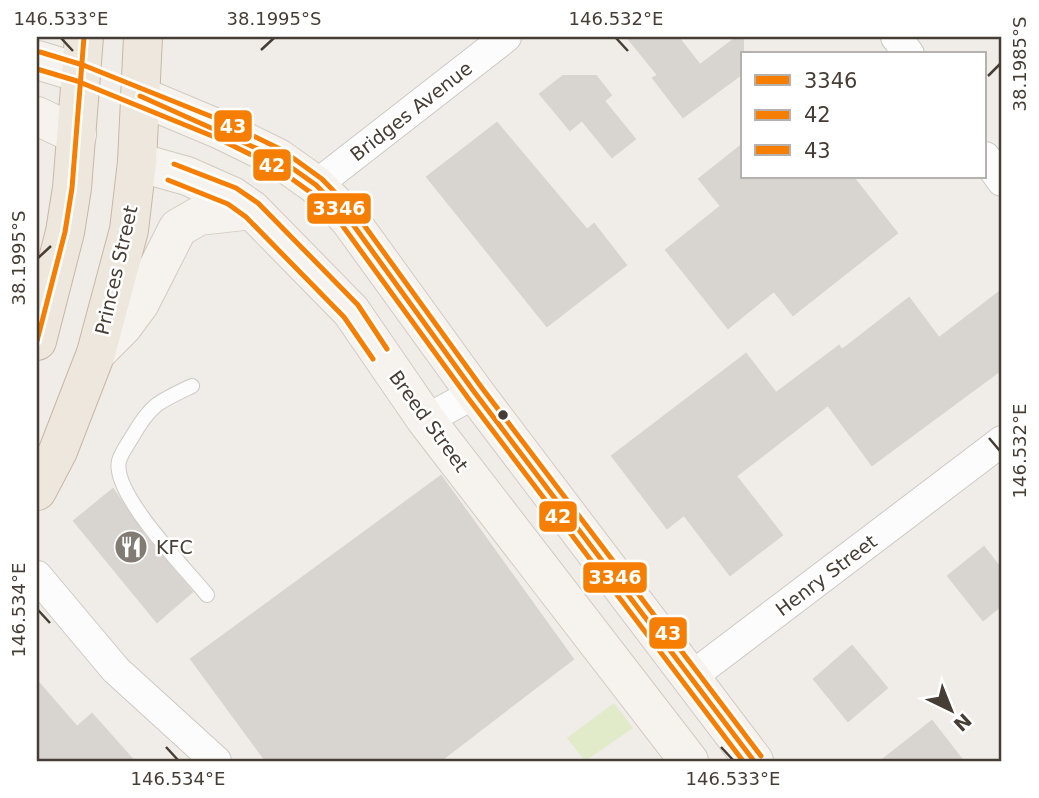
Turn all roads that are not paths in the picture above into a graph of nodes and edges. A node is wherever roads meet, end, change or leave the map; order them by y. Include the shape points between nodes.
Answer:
1 (142, 37) edge
2 (506, 37) edge
3 (896, 37) edge
4 (907, 52) edge
5 (82, 55) edge
6 (37, 60) edge
7 (140, 96) junction
8 (37, 116) edge
9 (77, 135) junction
10 (986, 158) edge
11 (137, 162) junction
12 (1002, 181) edge
13 (316, 185) junction
14 (252, 211) junction
15 (37, 329) edge
16 (96, 353) junction
17 (192, 386) dead end
18 (475, 393) junction
19 (426, 420) junction
20 (1002, 440) edge
21 (37, 491) edge
22 (37, 576) edge
23 (207, 595) dead end
24 (691, 677) junction
25 (649, 708) junction
26 (216, 761) edge
27 (689, 761) edge
28 (754, 761) edge

1 - 7 highway, Princes Street
2 - 13 street, Bridges Avenue
3 - 4 street
5 - 6 main road
5 - 7 highway
5 - 9 highway
7 - 11 highway, Princes Street
7 - 13 main road via 278,158
8 - 9 main road, Breed Street
9 - 11 highway, Breed Street
9 - 15 highway via 65,232
10 - 12 street
11 - 14 main road, Breed Street via 187,176 232,196
11 - 16 highway, Princes Street via 129,230
13 - 18 main road via 349,219
14 - 16 main road via 199,216 178,228 139,303
14 - 19 main road, Breed Street via 351,311
16 - 21 highway, Princes Street via 58,451
17 - 23 lane via 158,401 145,416 119,461 119,474 132,502
18 - 19 street
18 - 24 main road
19 - 25 main road, Breed Street
20 - 24 street, Henry Street
22 - 26 street via 116,670
24 - 25 main road, Henry Street
24 - 28 main road
25 - 27 main road, Breed Street

